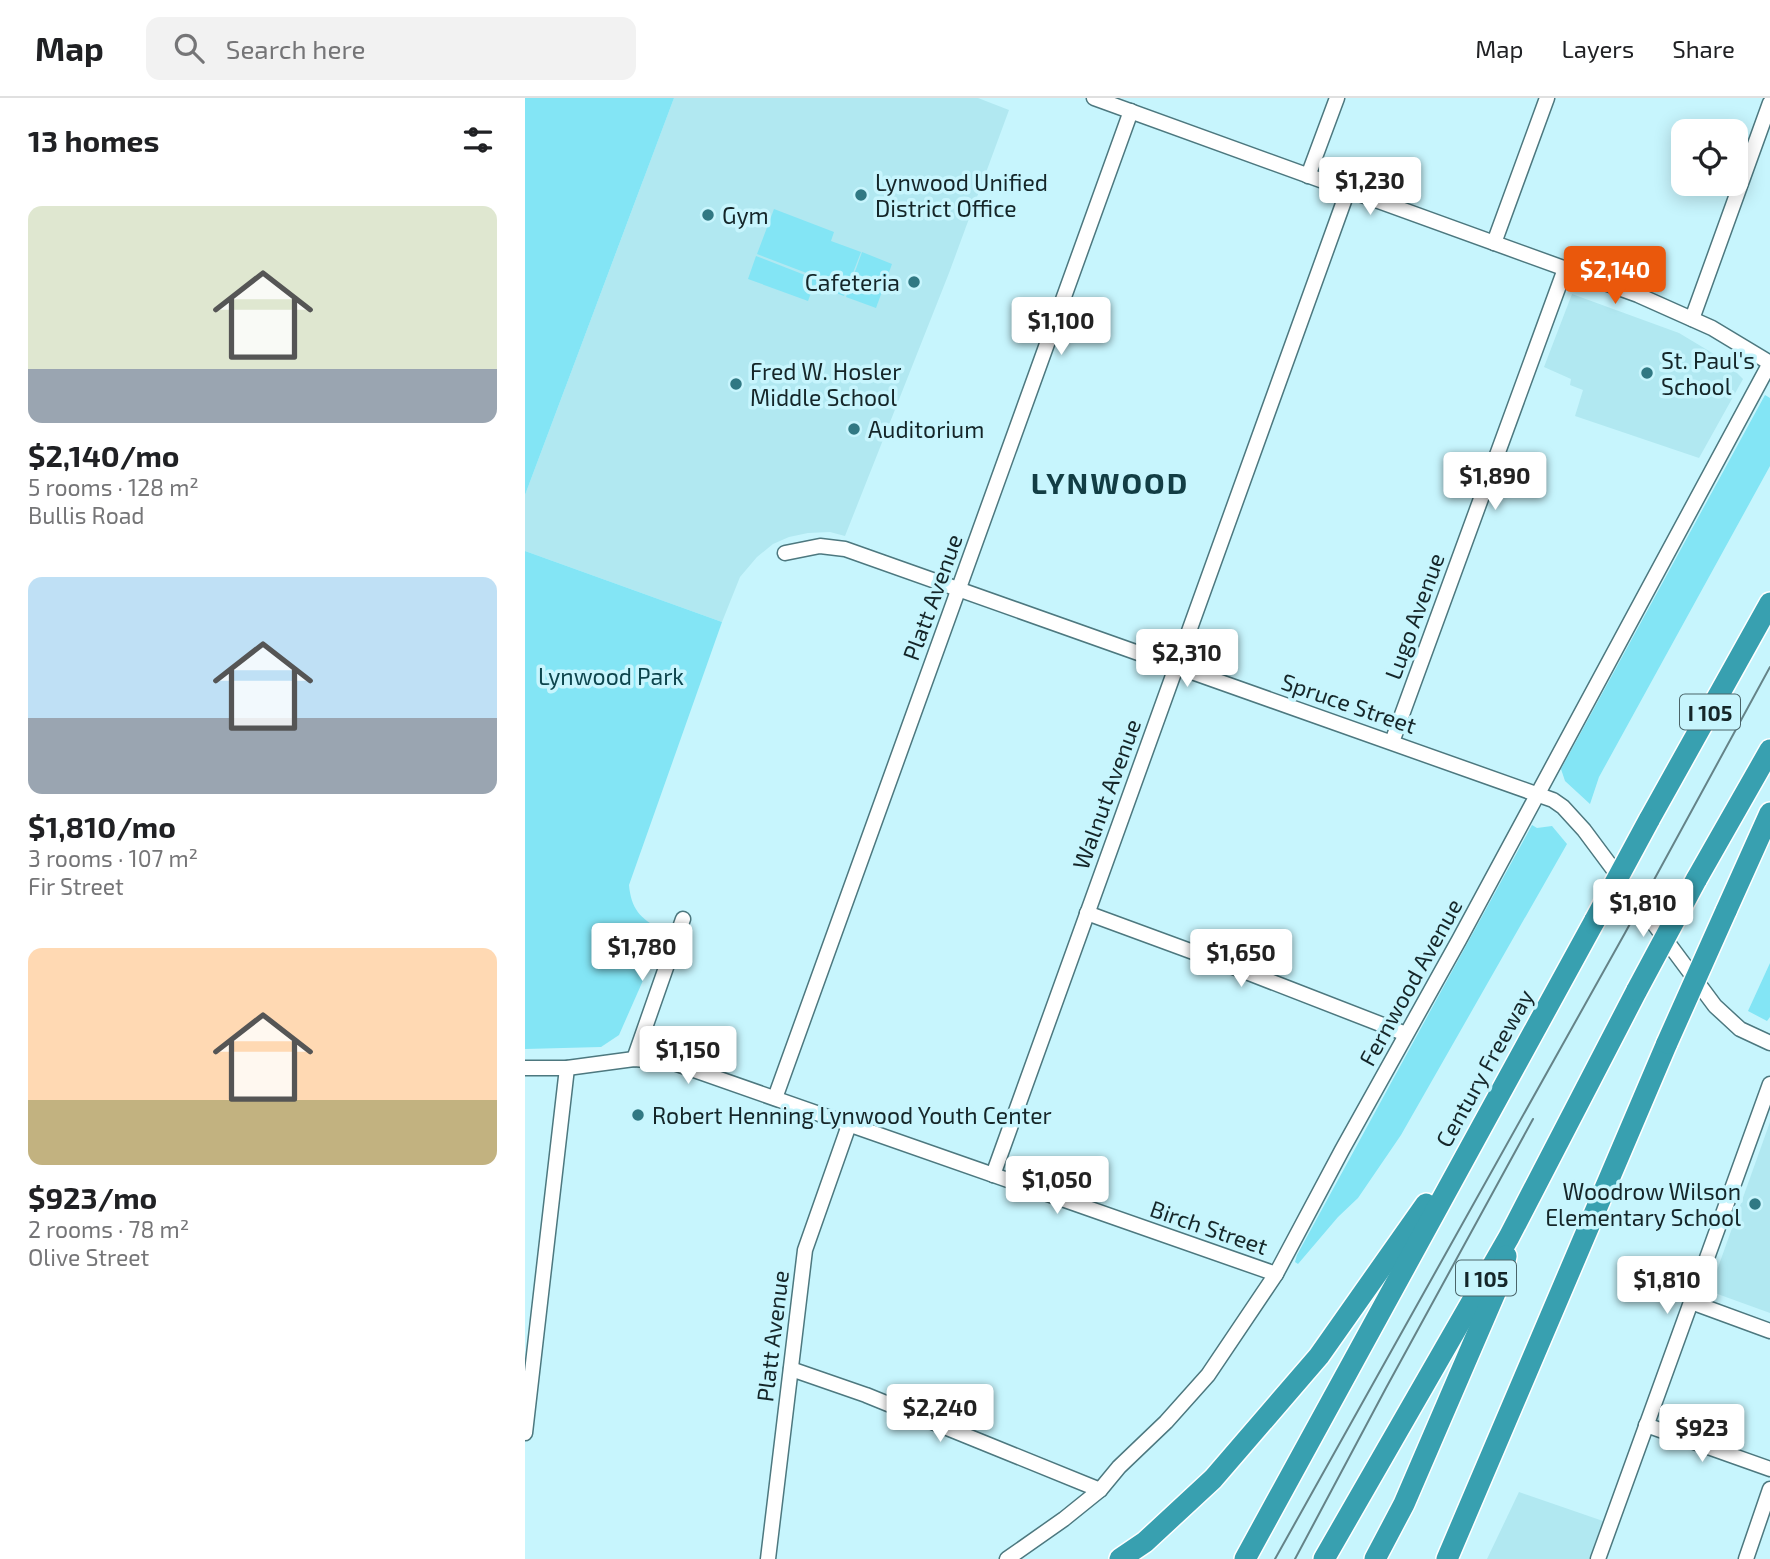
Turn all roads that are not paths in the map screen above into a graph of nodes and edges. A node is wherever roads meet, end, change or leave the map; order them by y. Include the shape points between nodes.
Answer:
1 (1094, 98) edge
2 (1337, 98) edge
3 (1547, 98) edge
4 (1111, 101) edge
5 (1770, 103) edge
6 (1131, 111) junction
7 (1308, 176) junction
8 (1348, 190) junction
9 (1495, 243) junction
10 (1565, 269) junction
11 (1692, 318) junction
12 (1770, 363) edge
13 (785, 553) dead end
14 (958, 590) junction
15 (1770, 603) edge
16 (1176, 667) junction
17 (1392, 742) junction
18 (1770, 750) edge
19 (1539, 794) junction
20 (1770, 813) edge
21 (1087, 913) junction
22 (683, 919) dead end
23 (1406, 1034) junction
24 (1770, 1043) edge
25 (634, 1059) junction
26 (525, 1068) edge
27 (567, 1068) junction
28 (1770, 1084) edge
29 (775, 1098) junction
30 (1485, 1120) junction
31 (849, 1125) junction
32 (993, 1175) junction
33 (1509, 1237) junction
34 (1276, 1274) junction
35 (1691, 1302) junction
36 (1770, 1331) edge
37 (791, 1369) junction
38 (1646, 1425) junction
39 (525, 1433) edge
40 (1770, 1469) edge
41 (1770, 1489) edge
42 (1100, 1490) junction
43 (768, 1559) edge
44 (1007, 1559) edge
45 (1120, 1559) edge
46 (1245, 1559) edge
47 (1324, 1559) edge
48 (1374, 1559) edge
49 (1447, 1559) edge
50 (1598, 1559) edge
51 (1746, 1559) edge

1 - 4 street
2 - 7 street
3 - 9 street
4 - 6 street
5 - 11 street
6 - 7 street
6 - 14 street, Platt Avenue
7 - 8 street
8 - 9 street
8 - 16 street, Walnut Avenue
9 - 10 street
10 - 11 street
10 - 17 street, Lugo Avenue
11 - 12 street
12 - 19 street, Fernwood Avenue
13 - 14 street, Spruce Street via 839,547
14 - 16 street, Spruce Street
14 - 29 street, Platt Avenue
15 - 30 highway, Century Freeway / I 105, bridge
16 - 17 street, Spruce Street
16 - 21 street, Walnut Avenue
17 - 19 street, Spruce Street
18 - 33 highway, I 105, bridge via 1637,990
19 - 23 street, Fernwood Avenue
19 - 24 street, Spruce Street via 1571,815 1720,1012 1740,1029
20 - 49 highway, bridge
21 - 23 street
21 - 32 street, Walnut Avenue
22 - 25 street
23 - 34 street, Fernwood Avenue
25 - 27 street, Birch Street
25 - 29 street, Birch Street via 671,1062
26 - 27 street, Birch Street
27 - 39 street
28 - 35 street
29 - 31 street, Birch Street
30 - 45 highway via 1319,1356 1213,1479
30 - 46 highway, Century Freeway / I 105
31 - 32 street, Birch Street
31 - 37 street, Platt Avenue via 805,1250
32 - 34 street, Birch Street
33 - 47 highway, I 105
33 - 48 highway via 1501,1279 1404,1504
34 - 42 street, Fernwood Avenue via 1208,1375
35 - 36 street
35 - 38 street
37 - 42 street
37 - 43 street, Platt Avenue
38 - 40 street
38 - 50 street
41 - 51 street
42 - 44 street, Fernwood Avenue

